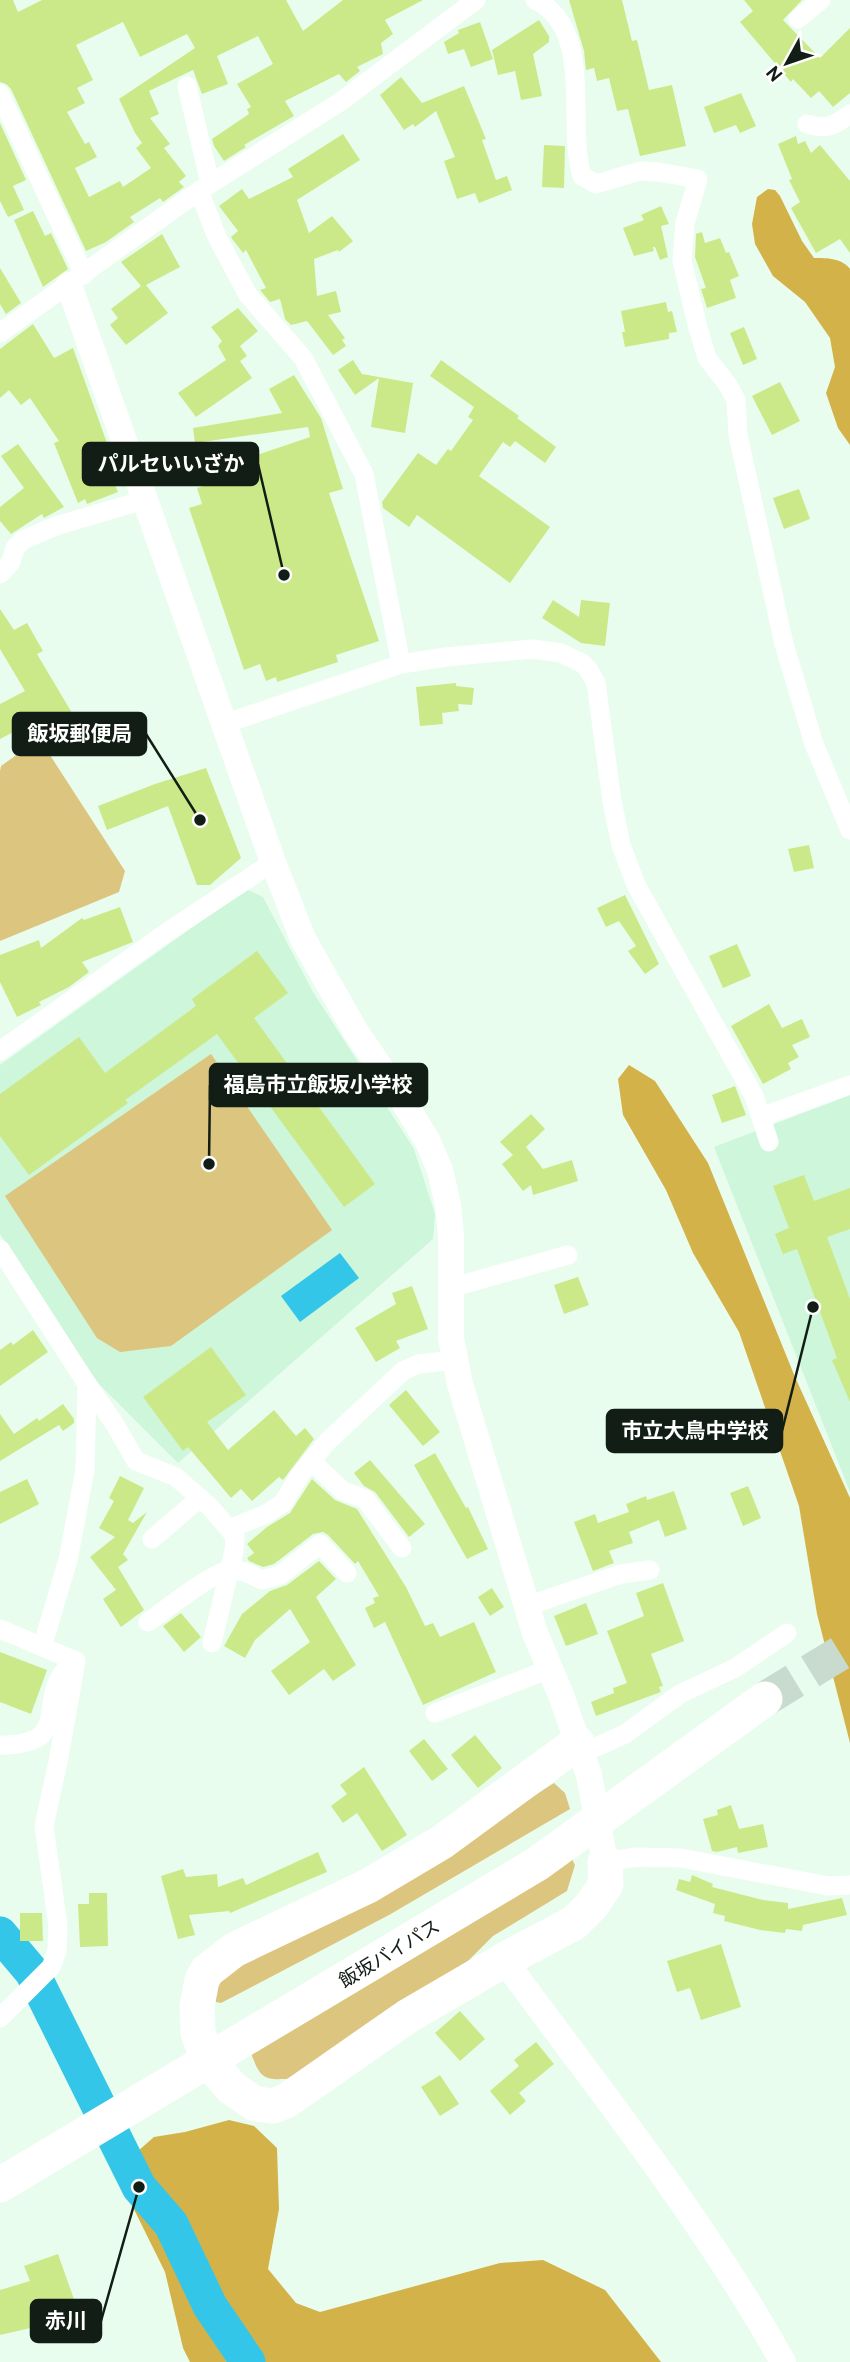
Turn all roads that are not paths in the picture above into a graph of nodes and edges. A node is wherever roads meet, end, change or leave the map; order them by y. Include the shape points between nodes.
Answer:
1 (476, 0) edge
2 (535, 0) edge
3 (821, 0) edge
4 (798, 19) dead end
5 (187, 86) dead end
6 (0, 94) edge
7 (850, 114) edge
8 (807, 124) dead end
9 (205, 187) junction
10 (77, 280) junction
11 (0, 333) edge
12 (144, 500) junction
13 (0, 574) edge
14 (401, 664) junction
15 (224, 724) junction
16 (850, 830) edge
17 (273, 862) junction
18 (0, 1051) edge
19 (850, 1085) edge
20 (761, 1117) junction
21 (769, 1142) dead end
22 (0, 1249) edge
23 (568, 1255) dead end
24 (450, 1288) junction
25 (455, 1360) junction
26 (87, 1384) junction
27 (311, 1461) junction
28 (200, 1498) junction
29 (229, 1529) junction
30 (152, 1539) dead end
31 (402, 1548) dead end
32 (229, 1569) junction
33 (650, 1570) dead end
34 (347, 1573) dead end
35 (527, 1606) junction
36 (148, 1622) dead end
37 (0, 1629) edge
38 (787, 1633) dead end
39 (212, 1643) dead end
40 (42, 1647) junction
41 (76, 1661) junction
42 (550, 1669) junction
43 (765, 1699) tunnel mouth
44 (435, 1713) dead end
45 (0, 1745) edge
46 (583, 1757) junction
47 (605, 1862) junction
48 (850, 1885) edge
49 (504, 1960) junction
50 (2, 2010) edge
51 (195, 2068) junction
52 (0, 2185) edge
53 (783, 2362) edge

1 - 9 street via 340,102
2 - 16 street via 560,22 570,44 575,72 576,158 582,176 596,184 640,171 698,179 685,223 682,261 708,358 736,400 737,435 784,644 814,744
3 - 4 street
5 - 9 street
6 - 10 street
7 - 8 street via 830,127
9 - 10 street
9 - 14 street via 217,237 248,295 303,358 364,474
10 - 11 street
10 - 12 street
12 - 13 street via 23,540
12 - 15 street
14 - 15 street
14 - 20 street via 532,649 561,653 589,669 596,683 621,845 636,885 754,1096
15 - 17 street
17 - 18 street
17 - 24 street via 303,939 356,1032 428,1142 440,1170 451,1236
19 - 20 street
20 - 21 street
22 - 26 street
23 - 24 street
24 - 25 street
25 - 27 street via 418,1364 403,1371
25 - 35 street
26 - 28 street via 136,1461 176,1477
26 - 40 street via 85,1470 68,1560
27 - 29 street via 284,1503
27 - 31 street via 343,1491 365,1499
28 - 29 street
28 - 30 street
29 - 32 street via 234,1536
32 - 34 street via 262,1580 280,1575 320,1544
32 - 36 street
32 - 39 street
33 - 35 street via 621,1574
35 - 42 street
37 - 40 street
38 - 46 street
40 - 41 street
41 - 45 street via 64,1669 54,1687 45,1732 36,1741
41 - 50 street via 44,1826 58,1926 57,1951 51,1967
42 - 44 street
42 - 46 street
43 - 51 highway, 飯坂バイパス via 537,1864
46 - 47 street
46 - 51 highway via 368,1886 212,1965 201,1980
47 - 48 street via 681,1858 828,1886
47 - 49 highway via 606,1884 575,1923
49 - 51 highway via 408,2016 314,2083 273,2106 255,2104 219,2075
49 - 53 street via 694,2219
51 - 52 highway, 飯坂バイパス

